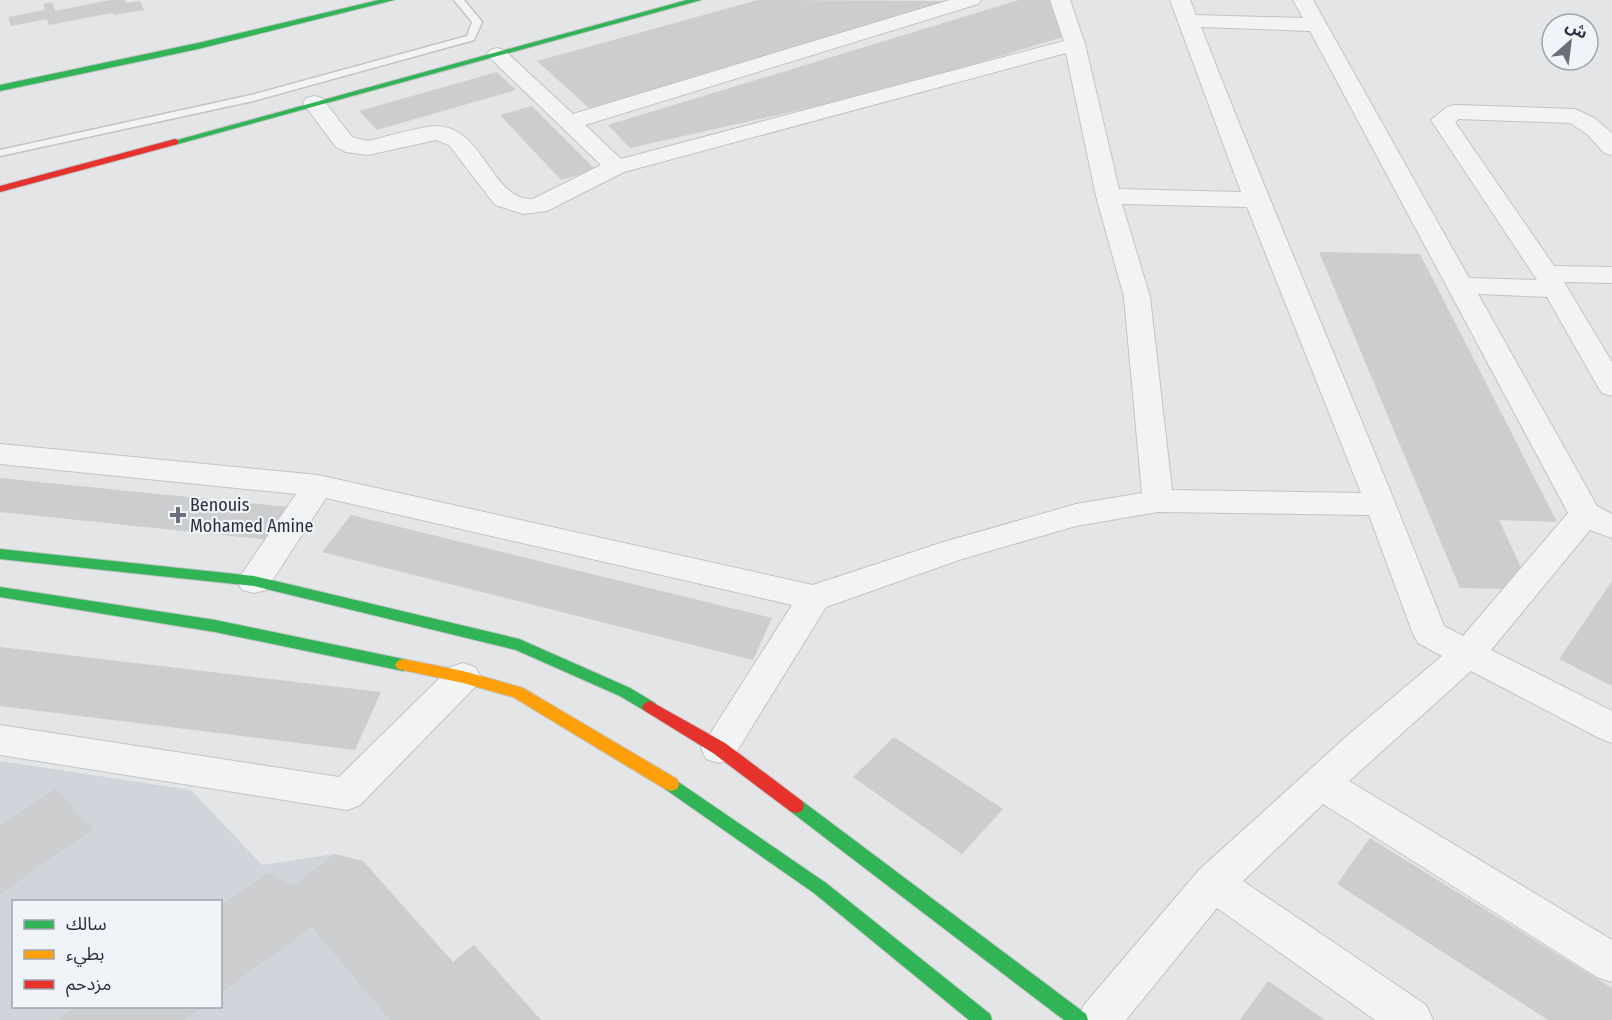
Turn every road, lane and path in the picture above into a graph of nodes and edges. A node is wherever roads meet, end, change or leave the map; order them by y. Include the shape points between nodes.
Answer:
1 (333, 0) edge
2 (390, 0) edge
3 (459, 0) edge
4 (697, 0) edge
5 (971, 0) edge
6 (1060, 0) edge
7 (1184, 10) edge
8 (1311, 13) edge
9 (1075, 44) junction
10 (497, 54) junction
11 (0, 74) edge
12 (0, 88) edge
13 (314, 103) junction
14 (570, 122) junction
15 (1612, 148) edge
16 (0, 153) edge
17 (616, 167) junction
18 (0, 189) edge
19 (1108, 196) junction
20 (1256, 200) junction
21 (1612, 275) edge
22 (1551, 281) junction
23 (1460, 286) junction
24 (1612, 387) edge
25 (0, 454) edge
26 (318, 486) junction
27 (1158, 501) junction
28 (1381, 504) junction
29 (1599, 520) edge
30 (0, 554) edge
31 (254, 580) junction
32 (0, 592) edge
33 (814, 598) junction
34 (1468, 654) junction
35 (462, 677) junction
36 (1612, 728) edge
37 (0, 740) edge
38 (719, 748) junction
39 (1322, 784) junction
40 (1213, 884) junction
41 (1612, 963) edge
42 (983, 1020) edge
43 (1079, 1020) edge
44 (1099, 1020) edge
45 (1411, 1020) edge

1 - 11 main road
2 - 12 main road
3 - 16 lane via 477,22 471,38 253,98
4 - 10 main road
5 - 14 street
6 - 9 street
7 - 8 street
7 - 20 street
8 - 23 street
9 - 17 street
9 - 19 street
10 - 13 main road
10 - 14 street
13 - 17 street via 344,142 354,147 368,148 437,134 457,140 504,200 523,207 538,206
13 - 18 main road
14 - 17 street
15 - 22 street via 1592,125 1575,116 1455,112 1442,120
19 - 20 street
19 - 27 street via 1137,297
20 - 28 street
21 - 22 street
22 - 23 street
22 - 24 street
23 - 29 street
25 - 26 street
26 - 31 street
26 - 33 street
27 - 28 street
27 - 33 street via 1076,515 951,551
28 - 34 street via 1430,634
29 - 34 street
30 - 31 main road
31 - 38 main road via 519,645 625,692
32 - 35 main road via 215,626
33 - 38 street
34 - 36 street
34 - 39 street
35 - 37 street via 347,794
35 - 42 main road via 518,692 656,773 820,888
38 - 43 main road
39 - 40 street
39 - 41 street
40 - 44 street
40 - 45 street

